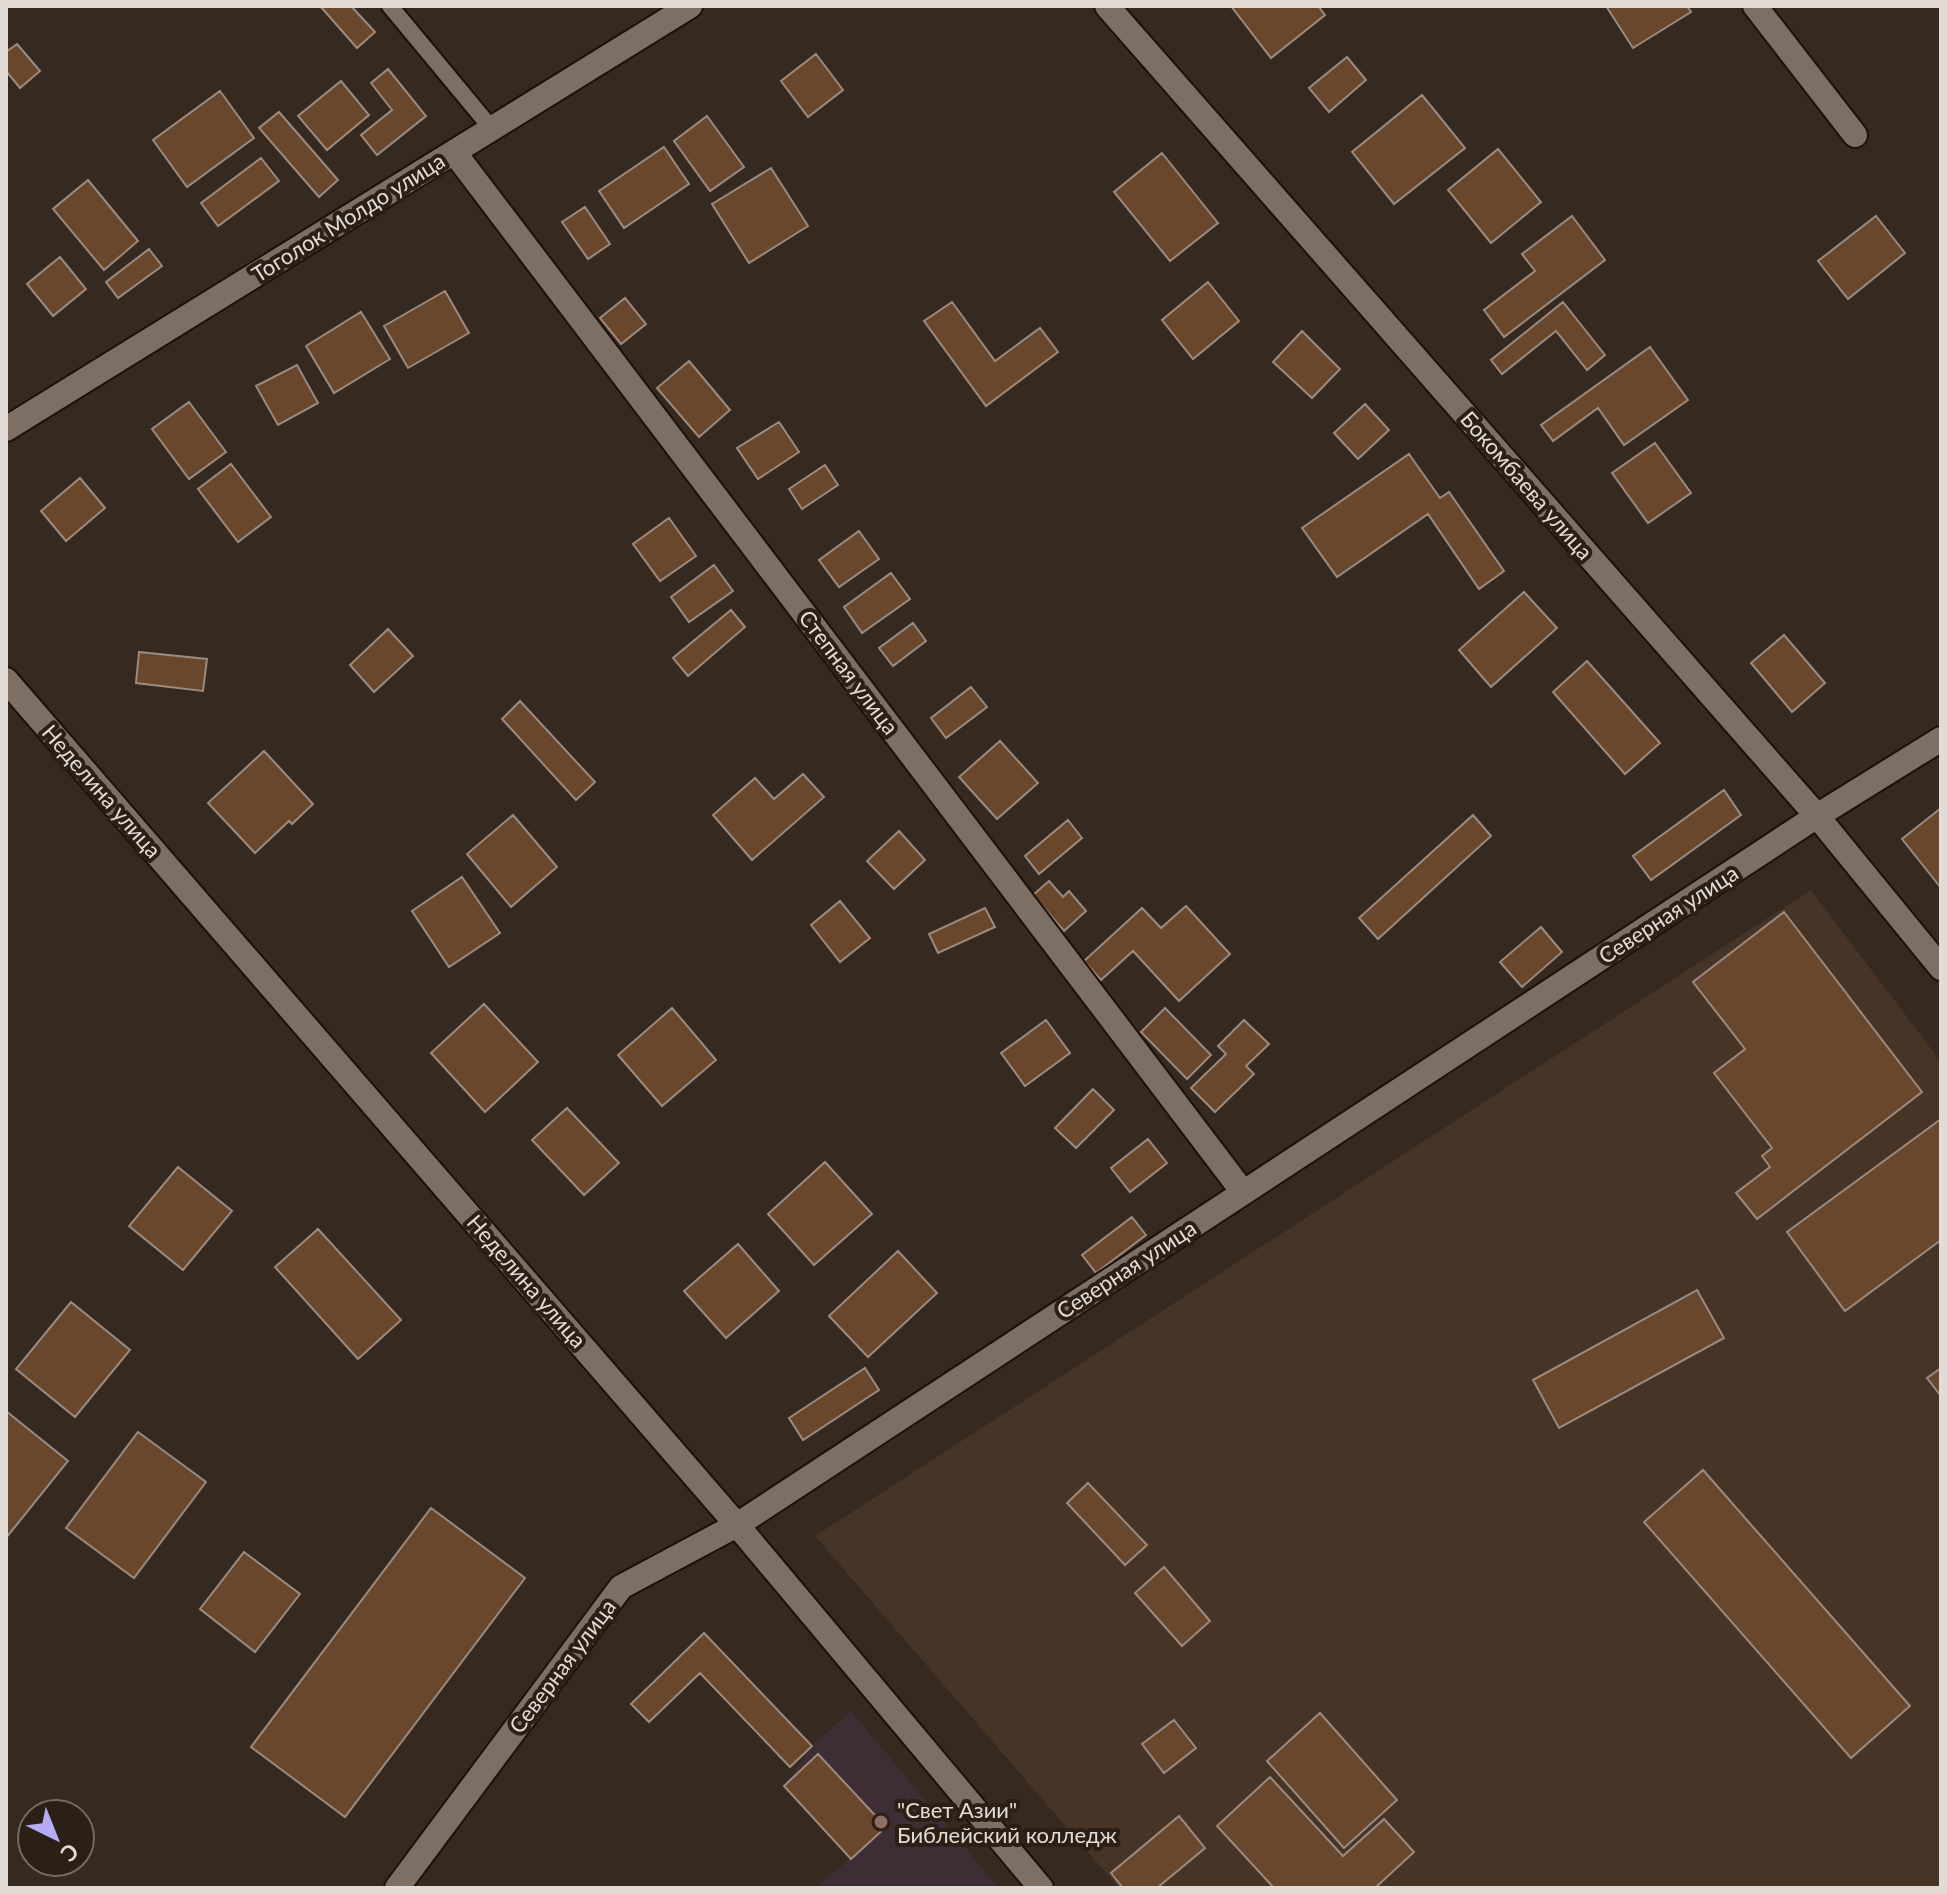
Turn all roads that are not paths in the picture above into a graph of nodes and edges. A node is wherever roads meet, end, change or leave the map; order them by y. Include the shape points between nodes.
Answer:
1 (390, 6) edge
2 (690, 6) edge
3 (1107, 6) edge
4 (1755, 6) edge
5 (492, 129) junction
6 (1855, 135) dead end
7 (454, 152) junction
8 (6, 429) edge
9 (6, 680) edge
10 (1941, 739) edge
11 (1817, 816) junction
12 (1941, 968) edge
13 (1243, 1192) junction
14 (737, 1525) junction
15 (397, 1888) edge
16 (1041, 1888) edge

1 - 5 lane
2 - 5 street, Тоголок Молдо улица
3 - 11 street, Бокомбаева улица
4 - 6 street
5 - 7 street, Тоголок Молдо улица
7 - 8 street, Тоголок Молдо улица
7 - 13 street, Степная улица
9 - 14 street, Неделина улица
10 - 11 street, Северная улица
11 - 12 street, Бокомбаева улица
11 - 13 street, Северная улица
13 - 14 street, Северная улица
14 - 15 street, Северная улица via 621,1587
14 - 16 street, Неделина улица

